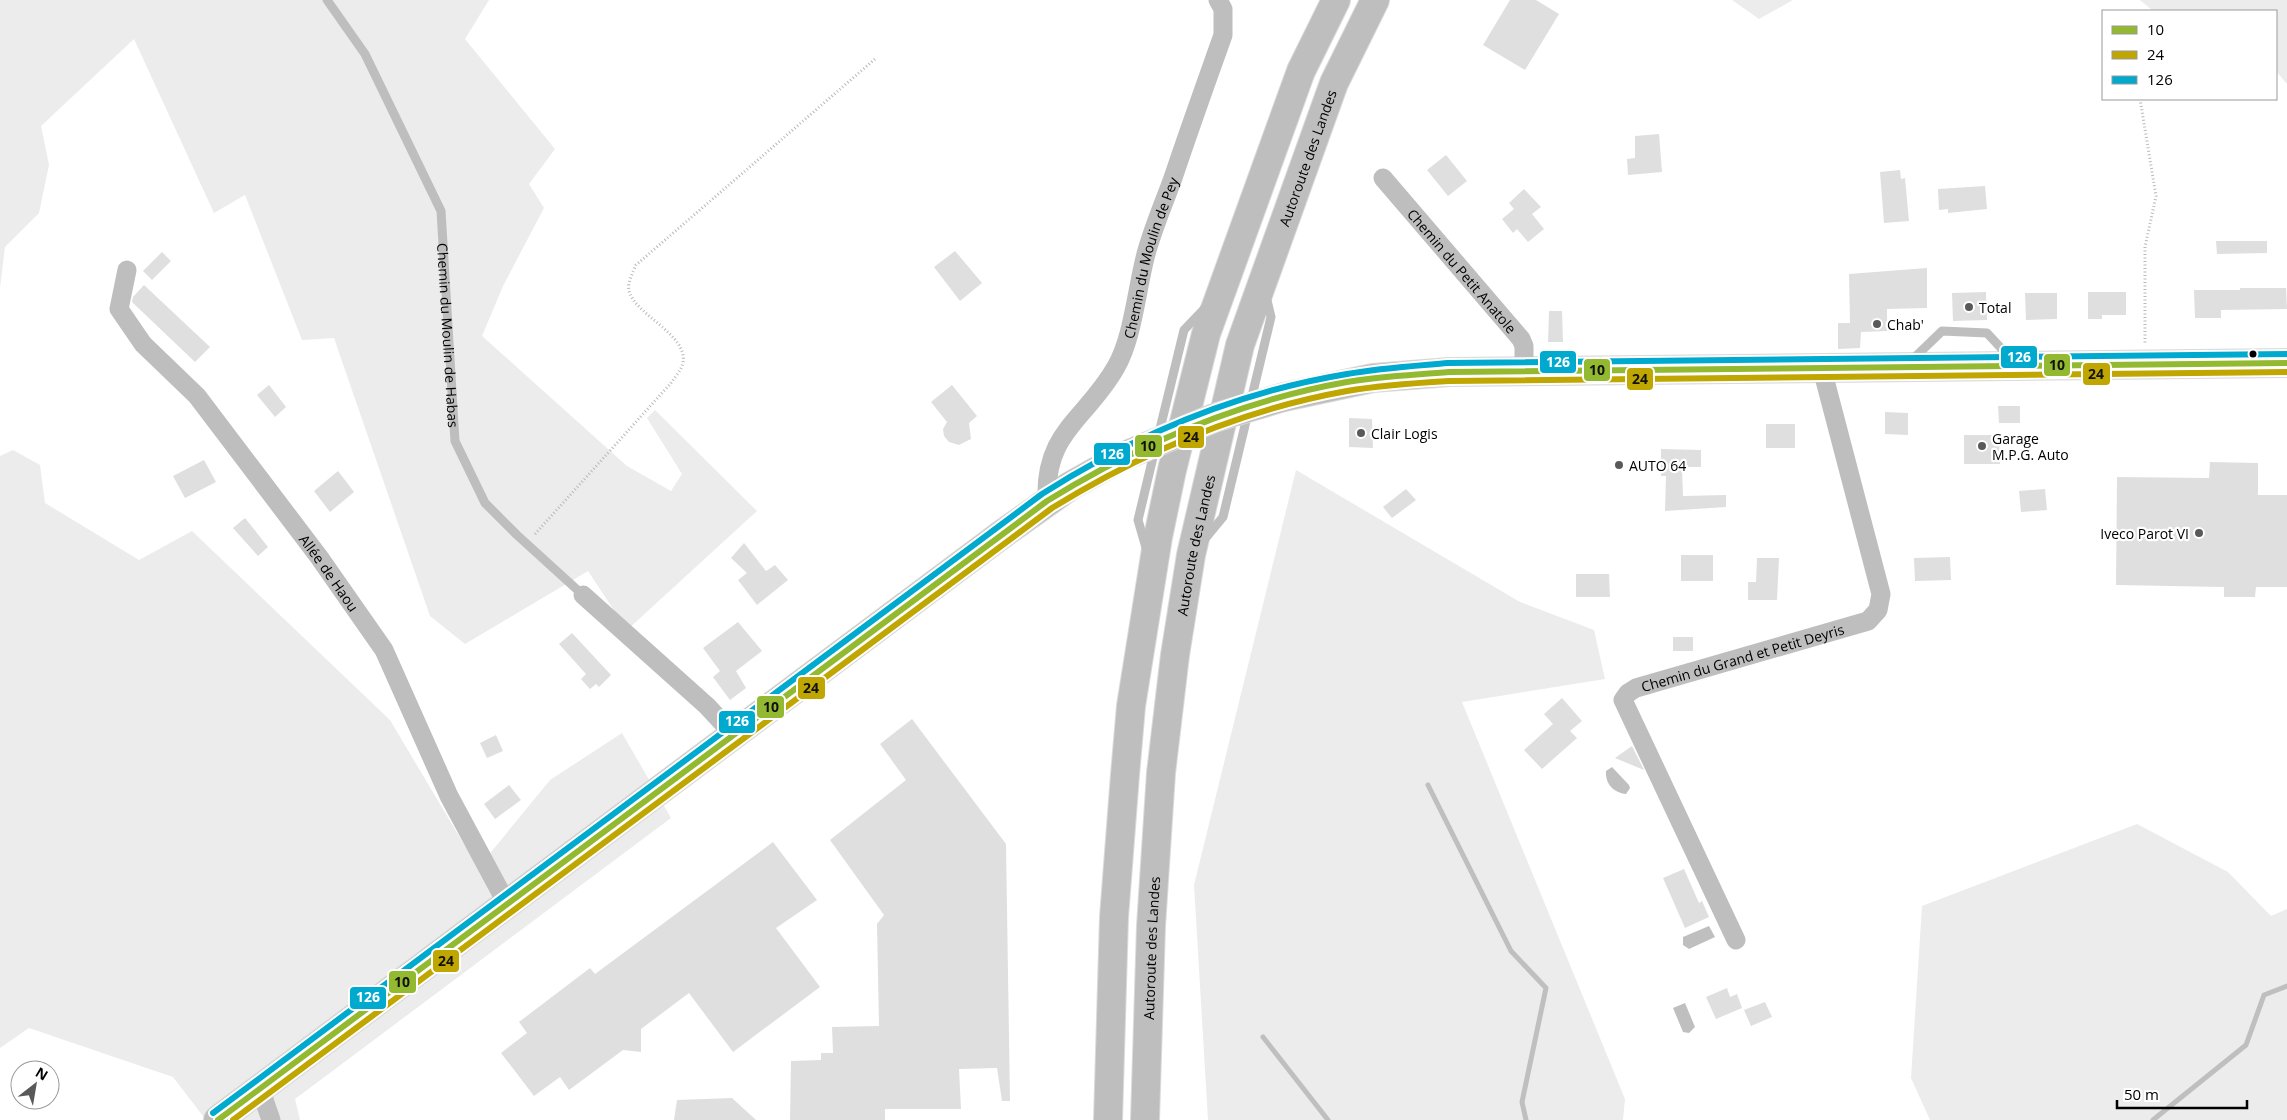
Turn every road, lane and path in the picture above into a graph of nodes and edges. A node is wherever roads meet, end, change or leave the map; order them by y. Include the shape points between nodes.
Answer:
1 (327, 0) edge
2 (1218, 0) edge
3 (1336, 0) edge
4 (1375, 0) edge
5 (876, 59) dead end
6 (2140, 100) edge
7 (1383, 178) dead end
8 (127, 270) dead end
9 (2287, 363) edge
10 (2146, 364) junction
11 (2018, 366) junction
12 (1904, 368) junction
13 (1822, 369) junction
14 (1524, 370) junction
15 (1047, 501) junction
16 (526, 544) junction
17 (583, 596) joint
18 (734, 735) junction
19 (507, 904) junction
20 (1736, 940) dead end
21 (260, 1088) junction
22 (218, 1120) edge
23 (271, 1120) edge
24 (1108, 1120) edge
25 (1145, 1120) edge

1 - 16 lane, Chemin du Moulin de Habas via 365,54 441,211 455,441 485,503
2 - 15 street, Chemin du Moulin de Pey via 1223,9 1223,35 1147,253 1124,346 1117,366 1101,390 1054,450 1046,483
3 - 24 main road via 1302,71 1206,334 1172,470 1152,569 1131,706 1117,869
4 - 25 main road, Autoroute des Landes via 1334,82 1240,345 1191,555 1161,773 1151,926
5 - 16 path via 636,265 629,289 634,301 678,344 683,361 681,369
6 - 10 path via 2156,196 2145,247
7 - 14 street, Chemin du Petit Anatole via 1521,339
8 - 19 street, Allée de Haou via 119,309 143,344 197,396 319,557 384,650 448,796
9 - 10 main road
10 - 11 main road
11 - 12 main road
11 - 12 lane via 1987,333 1942,332
12 - 13 main road
13 - 14 main road
13 - 20 street, Chemin du Grand et Petit Deyris via 1881,594 1878,610 1868,621 1636,688 1624,700
14 - 15 main road, bridge via 1373,378 1284,397 1214,418 1122,457
15 - 18 main road
16 - 17 lane, Chemin du Moulin de Habas
17 - 18 street, Chemin du Moulin de Habas via 707,706
18 - 19 main road
19 - 21 main road
21 - 22 main road
21 - 23 street

